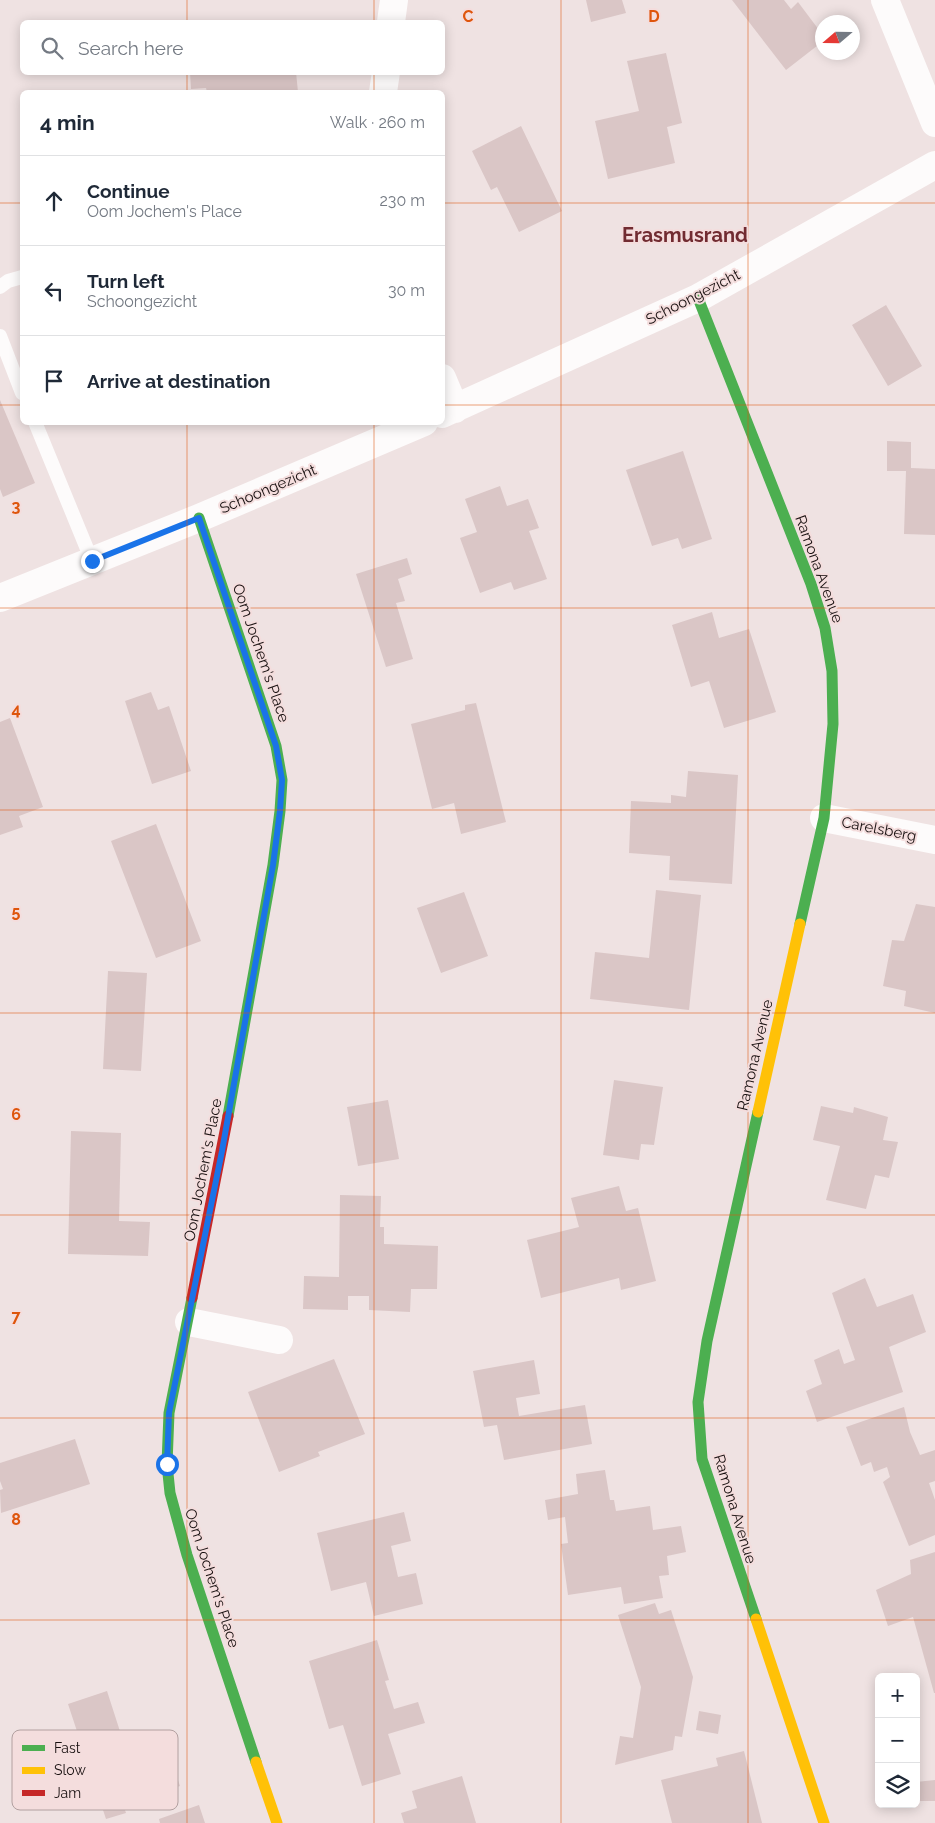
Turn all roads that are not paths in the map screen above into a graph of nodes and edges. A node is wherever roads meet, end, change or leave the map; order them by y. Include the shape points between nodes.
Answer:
1 (394, 0) edge
2 (886, 0) edge
3 (392, 20) edge
4 (386, 75) edge
5 (383, 90) edge
6 (935, 123) edge
7 (935, 165) edge
8 (20, 278) edge
9 (0, 287) edge
10 (698, 298) junction
11 (0, 336) edge
12 (20, 388) edge
13 (445, 393) edge
14 (449, 412) edge
15 (36, 425) edge
16 (417, 425) edge
17 (199, 518) junction
18 (92, 561) junction
19 (0, 598) edge
20 (824, 818) junction
21 (935, 840) edge
22 (189, 1322) junction
23 (279, 1340) dead end
24 (277, 1823) edge
25 (824, 1823) edge

1 - 3 street
2 - 6 street
4 - 5 street
7 - 10 street, Schoongezicht
8 - 9 lane
10 - 14 street, Schoongezicht
10 - 20 street, Ramona Avenue via 811,584 825,628 832,671 833,724
11 - 12 lane
13 - 14 street
15 - 18 lane
16 - 17 street, Schoongezicht
17 - 18 street, Schoongezicht
17 - 22 street, Oom Jochem's Place via 274,738 282,780 273,865
18 - 19 street, Schoongezicht
20 - 21 street, Carelsberg
20 - 25 street, Ramona Avenue via 707,1341 698,1402 702,1459
22 - 23 street
22 - 24 street, Oom Jochem's Place via 169,1413 167,1464 170,1493 187,1555

